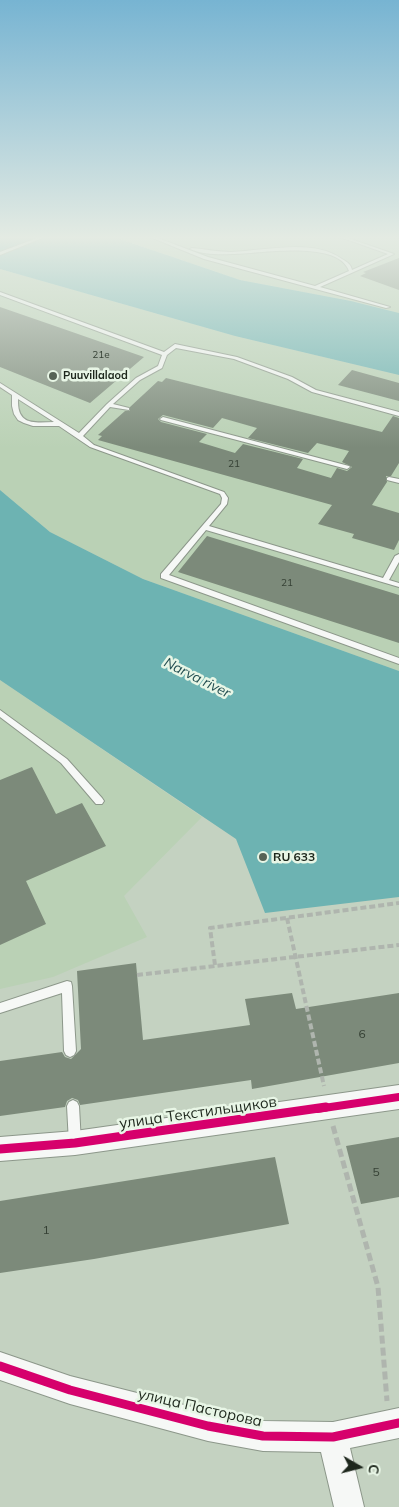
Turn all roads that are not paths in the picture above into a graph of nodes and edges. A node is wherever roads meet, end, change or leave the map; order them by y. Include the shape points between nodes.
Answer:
1 (39, 307) edge
2 (165, 354) junction
3 (0, 385) edge
4 (15, 394) junction
5 (109, 404) junction
6 (127, 409) dead end
7 (399, 414) edge
8 (163, 419) dead end
9 (60, 424) junction
10 (79, 436) junction
11 (347, 467) dead end
12 (389, 478) dead end
13 (399, 481) edge
14 (205, 527) junction
15 (399, 556) edge
16 (385, 580) junction
17 (399, 585) edge
18 (399, 661) edge
19 (0, 713) edge
20 (99, 801) dead end
21 (0, 1008) edge
22 (70, 1051) dead end
23 (399, 1097) edge
24 (73, 1106) dead end
25 (75, 1143) junction
26 (0, 1149) edge
27 (0, 1366) edge
28 (394, 1424) edge
29 (334, 1437) junction
30 (349, 1507) edge

1 - 2 lane
2 - 5 lane via 160,367
2 - 7 lane via 175,346 235,358 290,378 314,391
3 - 4 lane
4 - 9 lane
4 - 9 lane via 14,409 24,421
5 - 6 lane
5 - 10 lane
8 - 11 lane
9 - 10 lane
10 - 14 lane via 92,446 222,493 224,504
12 - 13 lane
14 - 16 lane
14 - 18 lane via 164,576
15 - 16 lane
16 - 17 lane
19 - 20 lane via 64,762
21 - 22 lane via 67,986
23 - 25 street, улица Текстильщиков
24 - 25 lane
25 - 26 street, улица Текстильщиков
27 - 29 street, улица Пасторова via 70,1390 208,1426 264,1436
28 - 29 street, улица Пасторова
29 - 30 street

